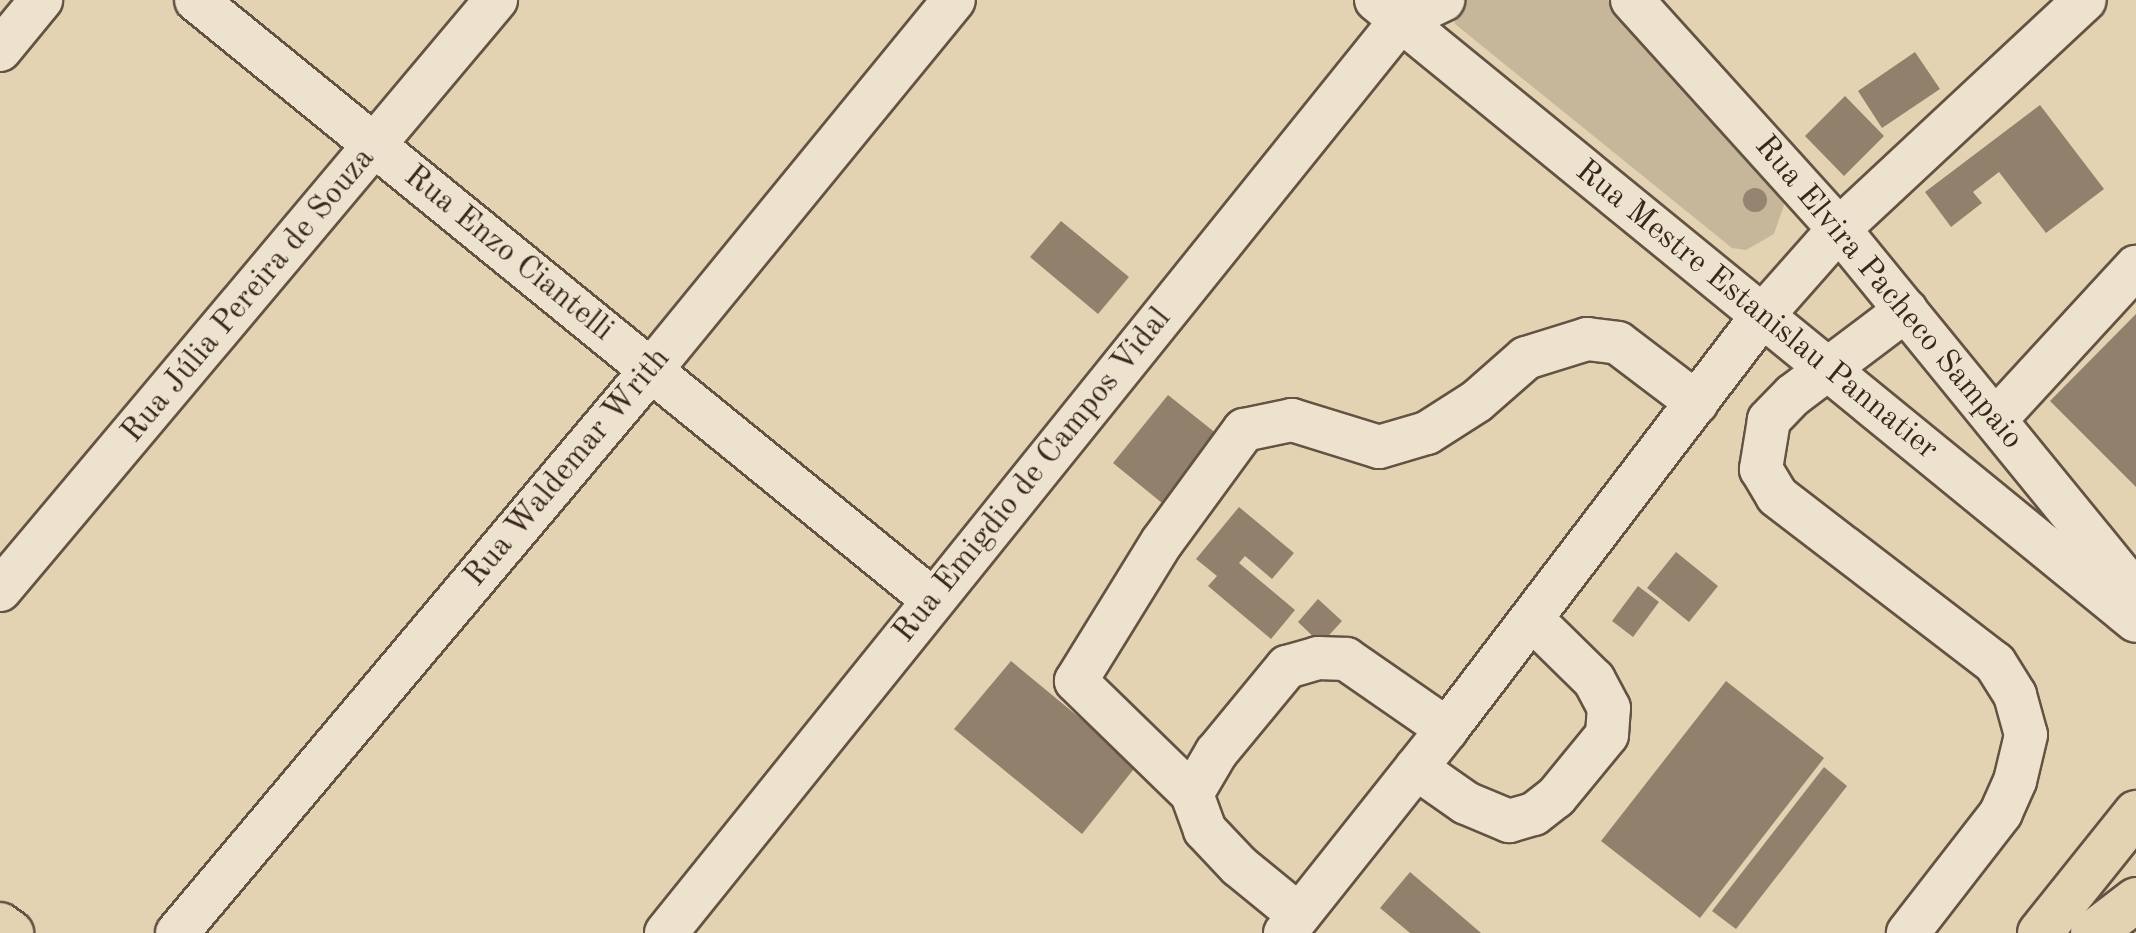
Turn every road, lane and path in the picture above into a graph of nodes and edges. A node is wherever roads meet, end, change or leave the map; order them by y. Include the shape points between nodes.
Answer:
1 (41, 0) edge
2 (196, 0) edge
3 (496, 0) edge
4 (954, 0) edge
5 (1443, 0) edge
6 (1632, 0) edge
7 (2085, 0) edge
8 (1388, 10) edge
9 (0, 50) edge
10 (376, 147) junction
11 (1839, 229) junction
12 (2136, 267) edge
13 (1906, 310) junction
14 (1762, 316) junction
15 (651, 370) junction
16 (1831, 370) junction
17 (1697, 403) junction
18 (1996, 419) junction
19 (0, 590) edge
20 (2136, 593) edge
21 (933, 600) junction
22 (1532, 619) junction
23 (2136, 621) edge
24 (1447, 729) junction
25 (1416, 768) junction
26 (1192, 794) junction
27 (2136, 813) edge
28 (1292, 924) edge
29 (0, 925) edge
30 (11, 933) edge
31 (177, 933) edge
32 (666, 933) edge
33 (1908, 933) edge
34 (2040, 933) edge

1 - 9 street
2 - 10 street, Rua Enzo Ciantelli
3 - 10 street, Rua Júlia Pereira de Souza
4 - 15 street, Rua Waldemar Writh
5 - 8 street
6 - 11 street, Rua Elvira Pacheco Sampaio
7 - 11 street
8 - 14 street, Rua Mestre Estanislau Pannatier
8 - 21 street, Rua Emigdio de Campos Vidal
10 - 15 street, Rua Enzo Ciantelli
10 - 19 street, Rua Júlia Pereira de Souza
11 - 13 street, Rua Elvira Pacheco Sampaio
11 - 14 street
12 - 18 street
13 - 16 street
13 - 18 street, Rua Elvira Pacheco Sampaio
14 - 16 street, Rua Mestre Estanislau Pannatier
14 - 17 street
15 - 21 street, Rua Enzo Ciantelli
15 - 31 street, Rua Waldemar Writh
16 - 23 street, Rua Mestre Estanislau Pannatier
16 - 33 street via 1793,395 1769,420 1761,469 1777,496 1995,663 2015,695 2026,735 2001,813
17 - 22 street
17 - 26 street via 1618,343 1587,339 1526,358 1477,401 1427,433 1379,447 1292,420 1244,430 1162,542 1076,681
18 - 20 street, Rua Elvira Pacheco Sampaio
21 - 32 street, Rua Emigdio de Campos Vidal
22 - 24 street
22 - 25 street via 1594,680 1609,708 1607,735 1556,797 1534,814 1509,821 1466,803
24 - 25 street
24 - 26 street via 1346,659 1318,658 1287,667 1216,753
25 - 28 street
26 - 28 street via 1205,830
27 - 34 main road
29 - 30 main road

